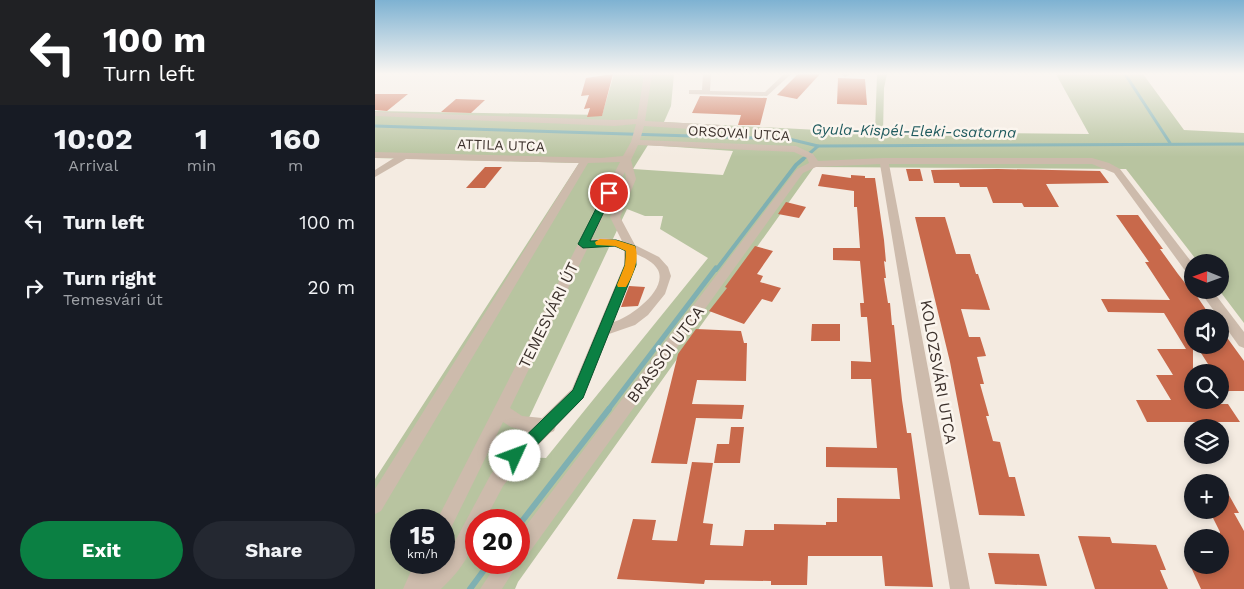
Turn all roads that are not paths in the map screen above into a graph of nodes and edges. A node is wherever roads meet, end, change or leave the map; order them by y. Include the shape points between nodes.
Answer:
1 (644, 101) edge
2 (375, 114) edge
3 (721, 128) dead end
4 (639, 130) junction
5 (375, 155) edge
6 (404, 156) junction
7 (810, 157) junction
8 (626, 159) junction
9 (585, 160) junction
10 (884, 161) junction
11 (375, 174) edge
12 (583, 244) junction
13 (631, 249) junction
14 (1184, 261) edge
15 (1212, 299) edge
16 (604, 330) junction
17 (1244, 342) edge
18 (501, 409) junction
19 (548, 426) junction
20 (375, 505) edge
21 (451, 509) edge
22 (530, 535) edge
23 (420, 574) edge
24 (501, 574) edge
25 (413, 589) edge
26 (427, 589) edge
27 (490, 589) edge
28 (960, 589) edge

1 - 4 street, TEMESVÁRI ÚT
2 - 4 street via 615,123
3 - 4 street
4 - 7 street, ORSOVAI UTCA via 796,149
4 - 8 street, TEMESVÁRI ÚT
5 - 6 street, ATTILA UTCA
6 - 9 street, ATTILA UTCA
6 - 11 street
7 - 10 street, ORSOVAI UTCA
7 - 22 street, BRASSÓI UTCA via 808,166 800,171
8 - 9 street, ATTILA UTCA
8 - 12 street, TEMESVÁRI ÚT
8 - 13 street via 631,179 615,217
9 - 20 street
10 - 14 street, ORSOVAI UTCA via 1093,161 1106,165 1117,171
10 - 28 street, KOLOZSVÁRI UTCA
12 - 13 street via 616,243
12 - 18 street, TEMESVÁRI ÚT
13 - 16 street via 631,265
13 - 16 street via 654,259 663,270 665,281 655,300 640,314 622,325
15 - 17 street
16 - 19 street via 578,393
18 - 19 street via 508,418 523,424
18 - 21 street, TEMESVÁRI ÚT
19 - 26 street via 515,456 497,480 452,565
23 - 25 street
24 - 27 street

